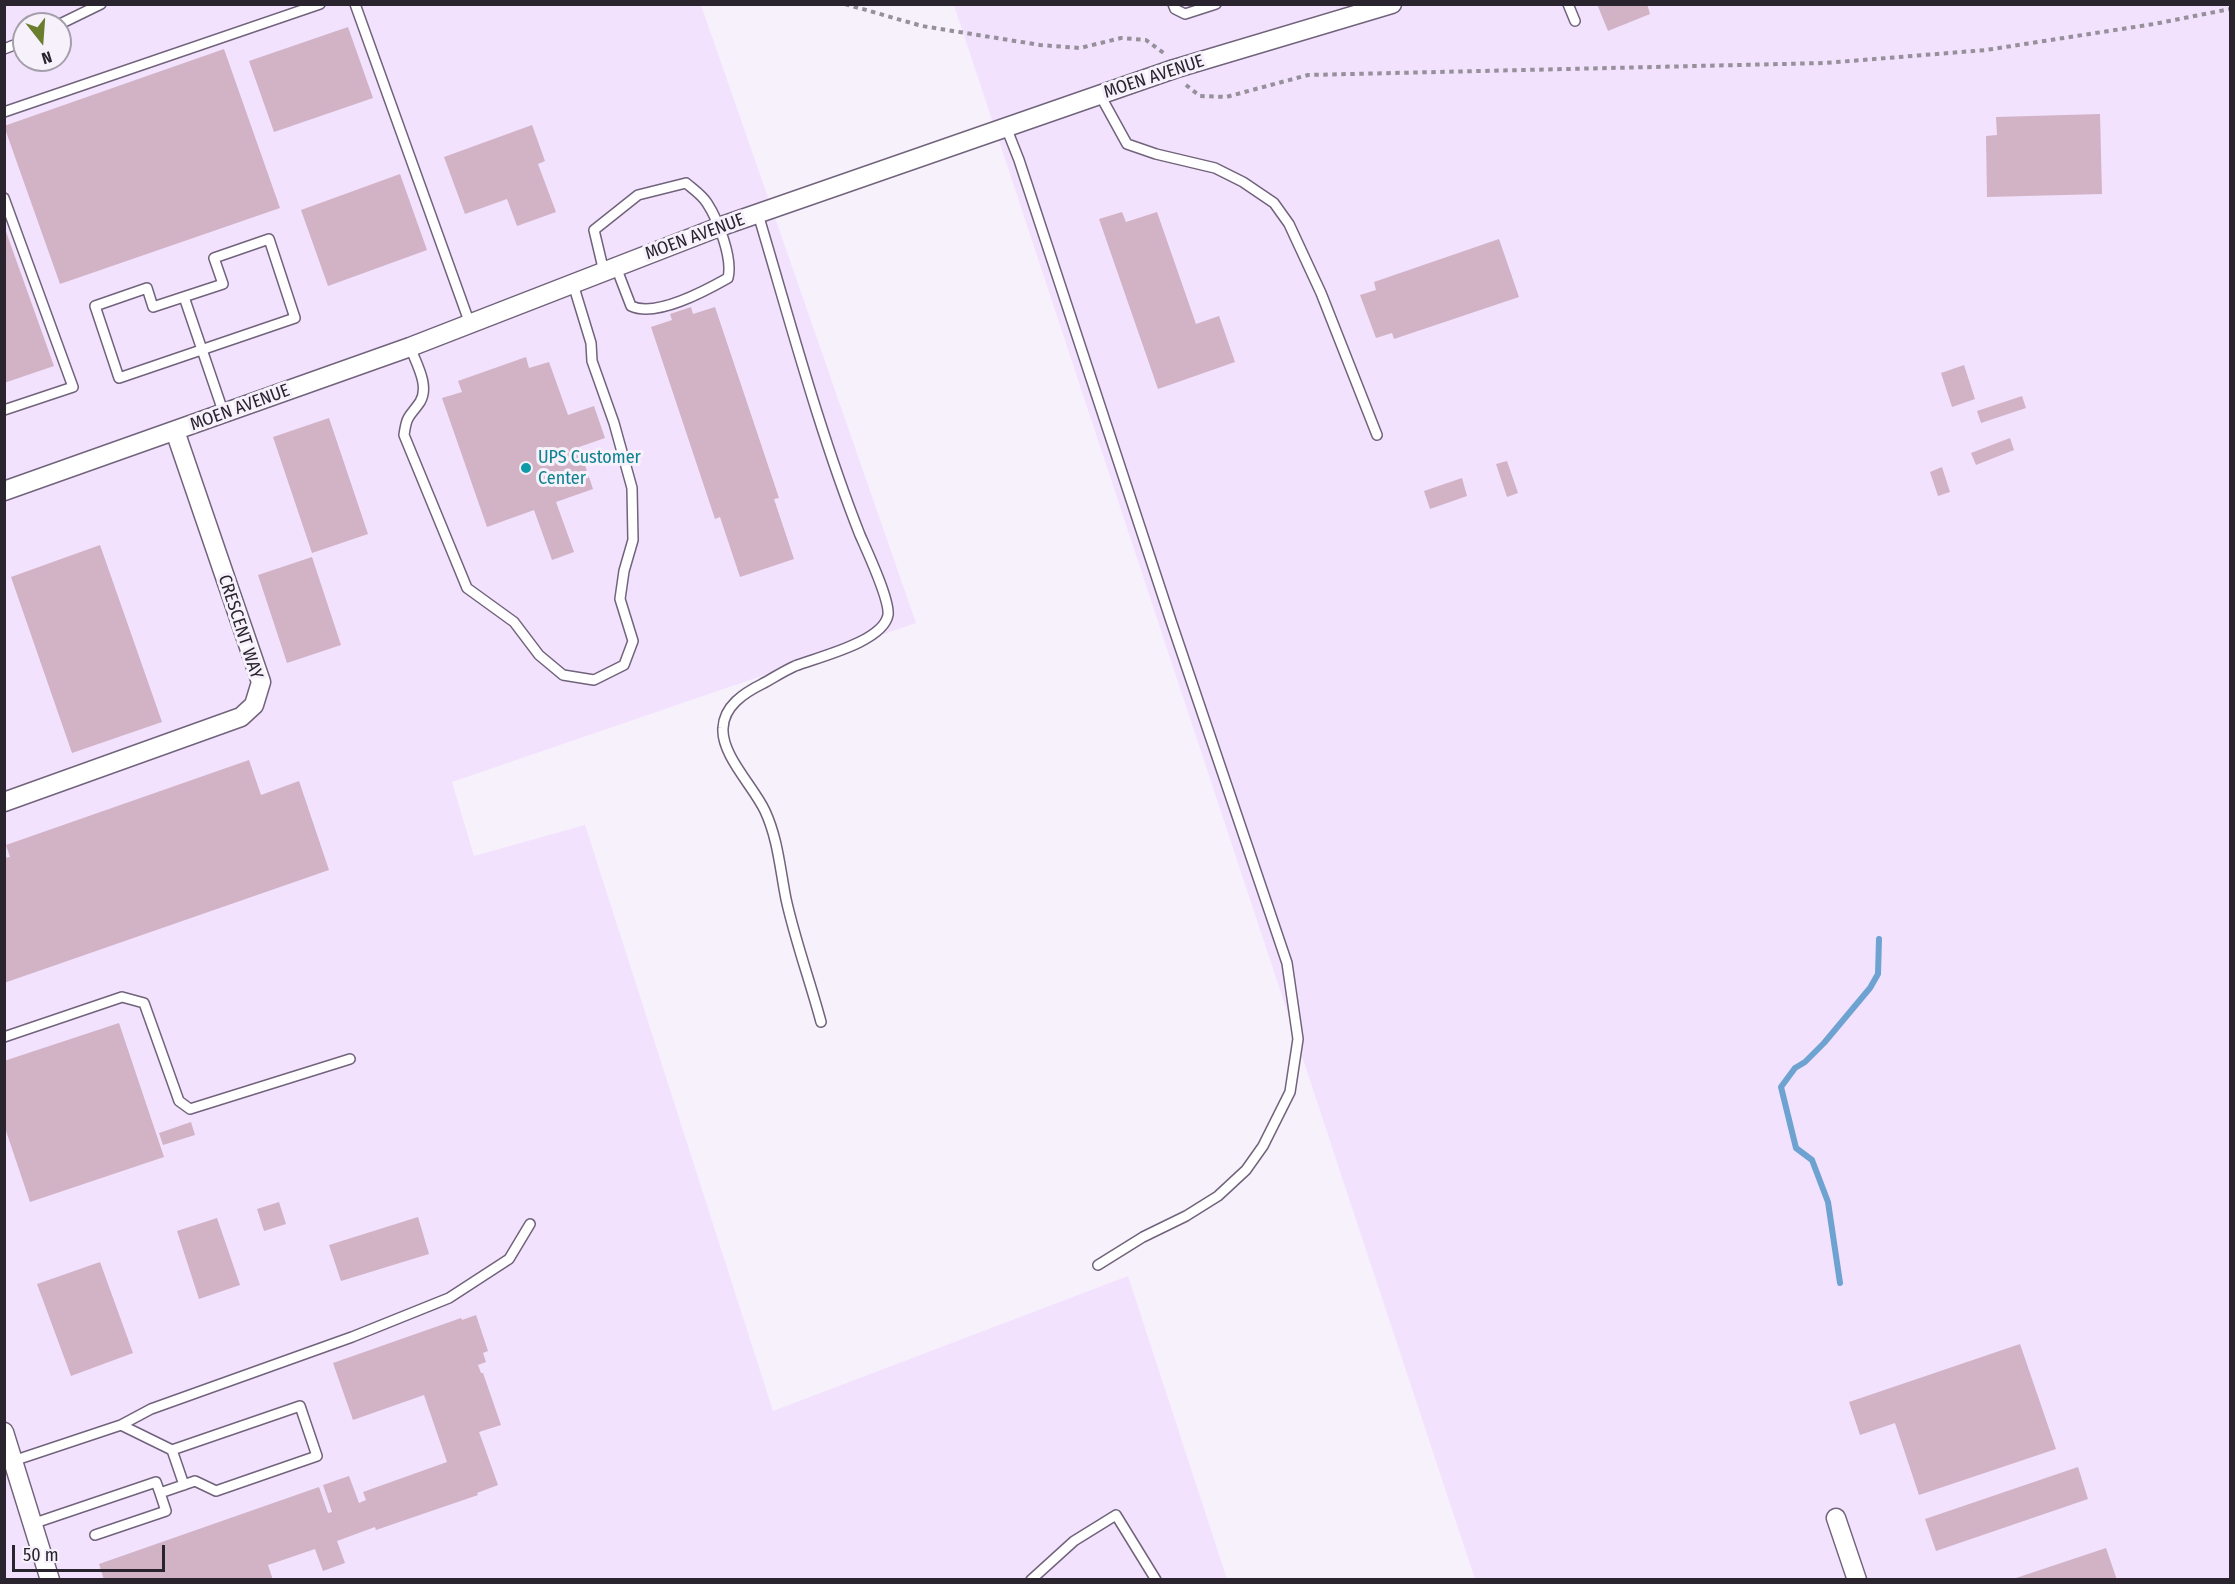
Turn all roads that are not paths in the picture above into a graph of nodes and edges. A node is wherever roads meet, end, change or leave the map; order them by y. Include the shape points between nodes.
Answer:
1 (101, 4) edge
2 (320, 4) edge
3 (355, 4) edge
4 (1173, 4) edge
5 (1216, 4) edge
6 (1392, 4) edge
7 (1568, 4) edge
8 (1360, 10) edge
9 (72, 18) edge
10 (1575, 21) dead end
11 (1100, 94) junction
12 (4, 112) edge
13 (1006, 127) junction
14 (4, 198) edge
15 (758, 214) junction
16 (719, 227) junction
17 (610, 269) junction
18 (573, 284) junction
19 (184, 297) junction
20 (470, 324) junction
21 (410, 347) junction
22 (201, 350) junction
23 (4, 410) edge
24 (224, 414) junction
25 (175, 431) junction
26 (1377, 435) dead end
27 (4, 491) edge
28 (4, 802) edge
29 (821, 1022) dead end
30 (4, 1037) edge
31 (350, 1059) dead end
32 (530, 1224) dead end
33 (1098, 1265) dead end
34 (122, 1425) junction
35 (4, 1432) edge
36 (172, 1450) junction
37 (13, 1461) junction
38 (184, 1485) junction
39 (160, 1493) junction
40 (1836, 1518) dead end
41 (32, 1524) junction
42 (95, 1535) dead end
43 (50, 1580) edge
44 (1031, 1580) edge
45 (1156, 1580) edge
46 (1857, 1580) edge

1 - 9 lane
2 - 12 lane
3 - 20 lane
4 - 5 lane via 1185,14
6 - 8 street, MOEN AVENUE
7 - 10 lane
8 - 11 street, MOEN AVENUE
11 - 13 street, MOEN AVENUE
11 - 26 lane via 1126,144 1215,168 1274,202 1321,293
13 - 15 street, MOEN AVENUE
13 - 33 lane via 1287,963 1298,1039 1290,1092 1263,1146 1246,1170 1218,1196
14 - 23 lane via 73,387
15 - 16 street, MOEN AVENUE
15 - 29 lane via 844,494 888,612 878,631 862,641 792,667 748,691 725,716 722,729 732,758 771,826 786,900
16 - 17 street, MOEN AVENUE
16 - 17 lane via 730,269 728,278 708,290 659,308 637,309 631,306
16 - 17 lane via 706,201 686,183 638,195 594,230
17 - 18 street, MOEN AVENUE
18 - 20 street, MOEN AVENUE
18 - 21 lane via 591,343 592,361 632,488 633,540 620,599 633,641 624,665 594,680 563,675 539,655 514,622 467,588 404,435 406,418 422,400 423,382
19 - 22 lane
19 - 22 lane via 153,307 147,288 95,306 119,378
19 - 22 lane via 223,284 214,258 269,239 295,318
20 - 21 street, MOEN AVENUE
21 - 24 street, MOEN AVENUE
22 - 24 lane
24 - 25 street, MOEN AVENUE
25 - 27 street, MOEN AVENUE
25 - 28 street, CRESCENT WAY via 261,682 254,705 241,717
30 - 31 lane via 122,997 144,1003 179,1101 189,1109
32 - 34 lane via 509,1258 449,1298 151,1409
34 - 36 lane
34 - 37 lane
35 - 37 street
36 - 38 lane
36 - 38 lane via 300,1406 317,1456 216,1491 195,1481
37 - 41 street
38 - 39 lane
39 - 41 lane via 156,1482
39 - 42 lane via 166,1511
40 - 46 street
41 - 43 street
44 - 45 lane via 1074,1541 1116,1515

